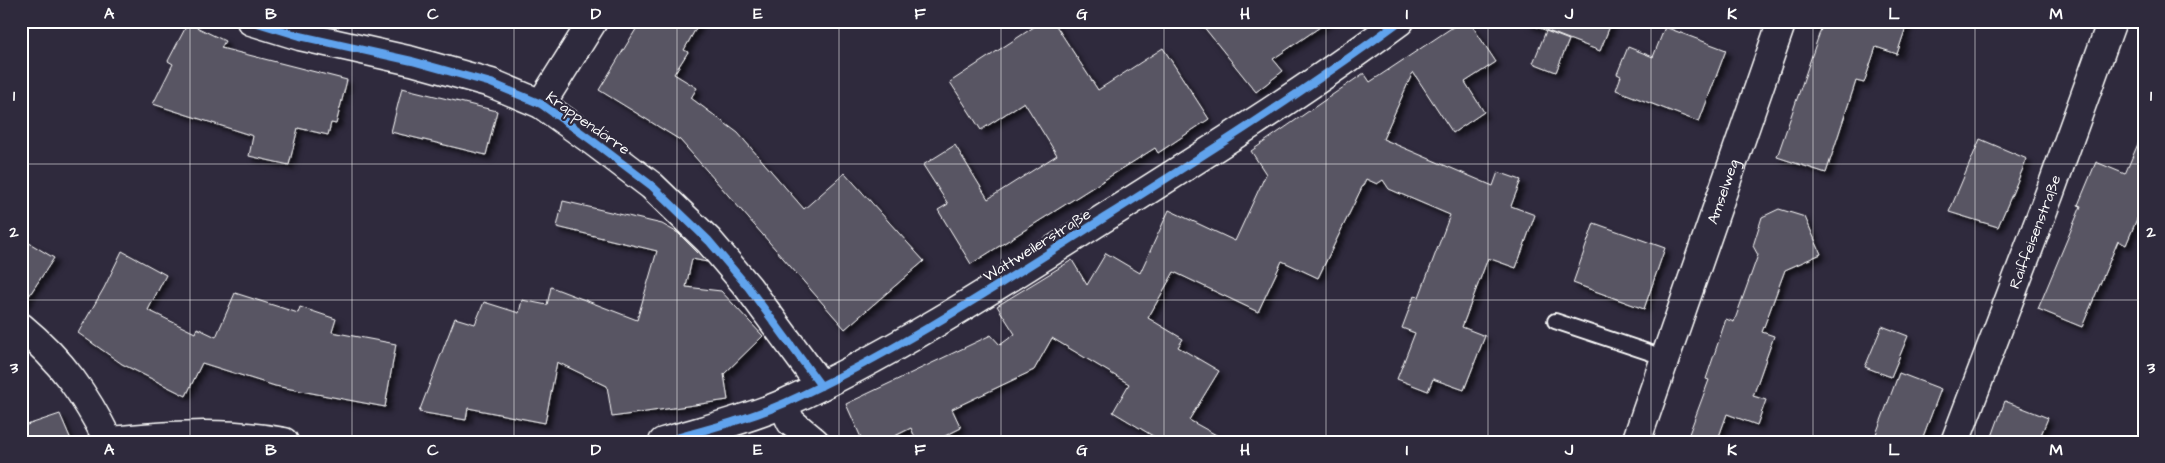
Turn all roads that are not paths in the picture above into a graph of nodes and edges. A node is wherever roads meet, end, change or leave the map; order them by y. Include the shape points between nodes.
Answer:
1 (251, 21) edge
2 (594, 21) edge
3 (1400, 21) edge
4 (2112, 21) edge
5 (1777, 23) edge
6 (541, 104) junction
7 (1555, 322) dead end
8 (21, 327) edge
9 (1666, 358) junction
10 (821, 386) junction
11 (783, 404) junction
12 (109, 442) edge
13 (284, 442) edge
14 (663, 442) edge
15 (815, 442) edge
16 (1636, 442) edge
17 (1955, 442) edge

1 - 6 street, Krappendörre via 491,83
2 - 6 street
3 - 10 street, Wattweilerstraße via 1240,131 938,324
4 - 17 street, Raiffeisenstraße via 2050,195
5 - 9 street, Amselweg
6 - 10 street, Krappendörre via 652,186 709,241
7 - 9 lane
8 - 12 street via 68,372
9 - 16 street, Amselweg
10 - 11 street, Wattweilerstraße
11 - 14 street, Wattweilerstraße
11 - 15 street via 791,422
12 - 13 street via 201,434

